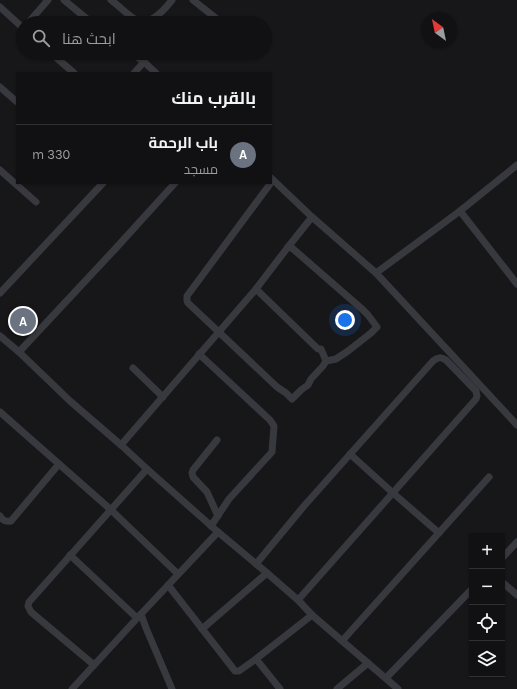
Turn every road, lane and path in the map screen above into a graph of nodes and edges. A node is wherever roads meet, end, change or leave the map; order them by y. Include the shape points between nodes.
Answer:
1 (48, 0) edge
2 (64, 0) edge
3 (112, 0) edge
4 (172, 0) edge
5 (193, 0) edge
6 (0, 7) edge
7 (34, 16) edge
8 (83, 16) edge
9 (132, 16) edge
10 (156, 16) edge
11 (213, 16) edge
12 (16, 22) edge
13 (59, 60) edge
14 (141, 60) edge
15 (144, 62) junction
16 (73, 72) edge
17 (135, 72) edge
18 (155, 72) edge
19 (0, 87) edge
20 (16, 101) edge
21 (517, 165) edge
22 (0, 170) edge
23 (272, 179) edge
24 (102, 184) edge
25 (174, 184) edge
26 (268, 184) edge
27 (36, 202) dead end
28 (460, 211) junction
29 (312, 217) junction
30 (288, 247) junction
31 (376, 273) junction
32 (517, 284) edge
33 (256, 289) junction
34 (0, 293) edge
35 (218, 332) junction
36 (0, 336) edge
37 (19, 352) junction
38 (199, 354) junction
39 (326, 361) junction
40 (133, 368) dead end
41 (163, 397) junction
42 (0, 412) edge
43 (517, 425) edge
44 (217, 440) dead end
45 (121, 445) junction
46 (350, 454) junction
47 (59, 464) junction
48 (147, 469) junction
49 (489, 477) dead end
50 (393, 493) junction
51 (110, 509) junction
52 (0, 516) edge
53 (218, 516) junction
54 (212, 526) junction
55 (218, 532) junction
56 (439, 533) junction
57 (517, 542) edge
58 (70, 555) junction
59 (505, 555) edge
60 (256, 564) junction
61 (267, 573) junction
62 (178, 574) junction
63 (168, 585) junction
64 (505, 585) edge
65 (469, 592) edge
66 (517, 595) edge
67 (298, 600) junction
68 (312, 615) junction
69 (139, 616) junction
70 (202, 629) junction
71 (342, 641) junction
72 (256, 659) junction
73 (368, 663) junction
74 (94, 665) junction
75 (386, 678) junction
76 (72, 689) edge
77 (172, 689) edge
78 (280, 689) edge
79 (337, 689) edge
80 (398, 689) edge

1 - 7 street
2 - 8 street
3 - 9 street
4 - 10 street
5 - 11 street
6 - 12 street
13 - 16 street
14 - 15 street
15 - 17 street
15 - 18 street
19 - 20 street
21 - 28 street
22 - 27 street
23 - 29 street
24 - 34 street
25 - 37 street
26 - 35 street via 187,296 188,303
28 - 31 street
28 - 32 street
29 - 30 street
29 - 31 street
30 - 33 street
30 - 39 street via 362,309 376,327 348,351 336,359
31 - 43 street
33 - 35 street
33 - 39 street via 318,349 321,349
35 - 38 street
35 - 39 street via 292,399 308,385
36 - 37 street
37 - 45 street
38 - 41 street
38 - 53 street via 274,426 272,452 229,499
40 - 41 street
41 - 45 street
42 - 47 street
44 - 53 street via 192,473 207,492
45 - 48 street
46 - 50 street
46 - 50 street via 433,361 438,358 446,360 476,391 476,399
46 - 60 street
47 - 51 street
47 - 52 street via 12,521 5,522
48 - 51 street
48 - 54 street
49 - 56 street
50 - 56 street
50 - 67 street
51 - 58 street
51 - 62 street
53 - 54 street
54 - 55 street
55 - 60 street
55 - 62 street
56 - 71 street
57 - 59 street
58 - 69 street
58 - 74 street via 31,598 28,606 31,612
60 - 61 street
61 - 67 street
61 - 70 street
62 - 63 street
63 - 69 street
63 - 70 street
64 - 66 street
65 - 75 street
67 - 68 street
68 - 71 street
68 - 72 street
69 - 74 street
69 - 77 street
70 - 72 street via 235,670
71 - 73 street
72 - 78 street
73 - 75 street
73 - 79 street
74 - 76 street
75 - 80 street

